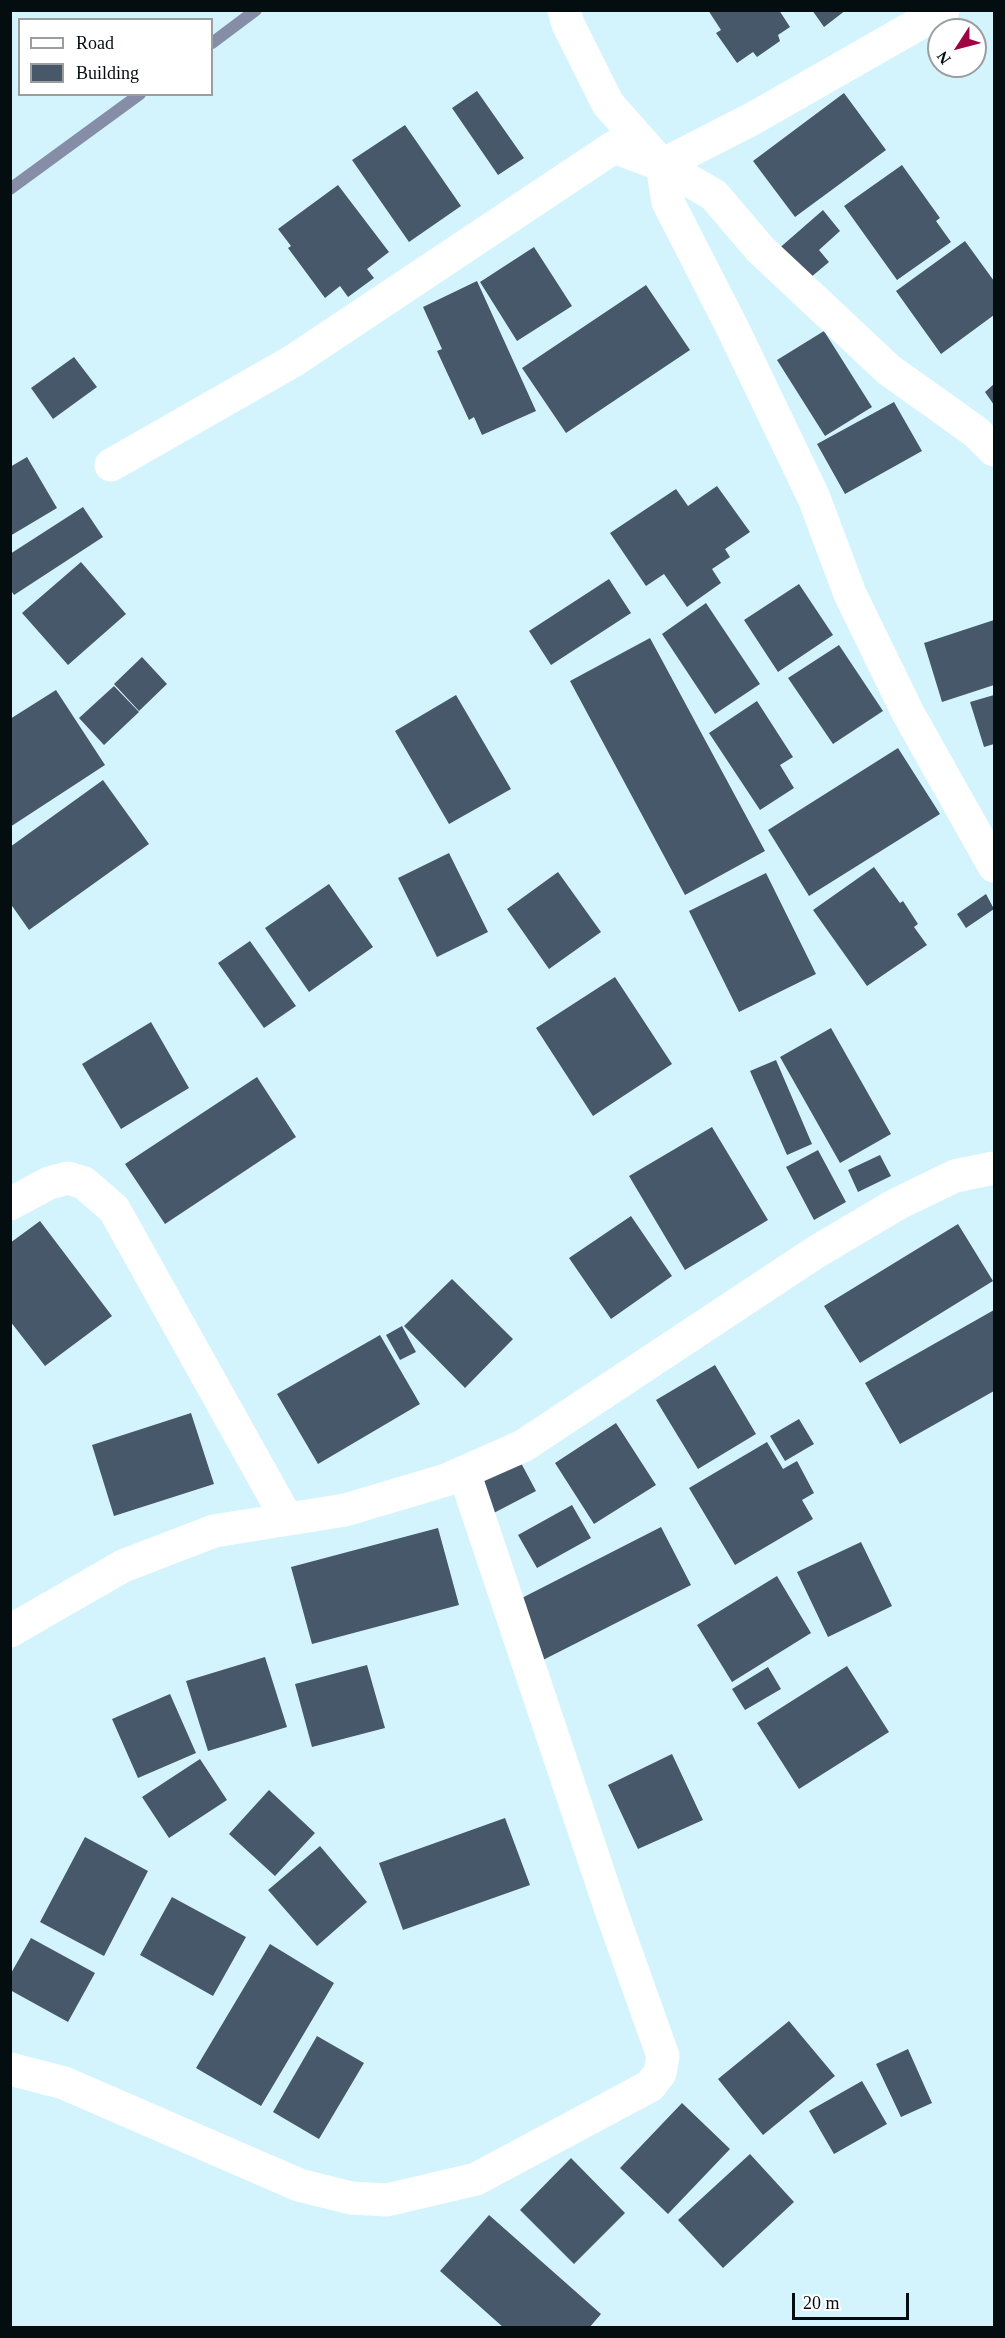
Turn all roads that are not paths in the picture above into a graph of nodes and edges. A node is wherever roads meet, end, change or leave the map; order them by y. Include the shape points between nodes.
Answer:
1 (564, 10) edge
2 (943, 10) edge
3 (662, 165) junction
4 (994, 450) edge
5 (111, 465) dead end
6 (994, 866) edge
7 (994, 1168) edge
8 (10, 1204) edge
9 (464, 1472) junction
10 (286, 1519) junction
11 (10, 1631) edge
12 (10, 2069) edge

1 - 3 street via 608,104
2 - 3 street via 752,119
3 - 4 street via 714,195 760,249 889,370 976,432
3 - 5 street via 614,147 293,361
3 - 6 street via 668,202 808,487 850,594 908,713
7 - 9 street via 956,1176 897,1204 816,1252 523,1446
8 - 10 street via 49,1183 68,1178 84,1183 114,1209
9 - 10 street via 345,1510
9 - 12 street via 663,2056 660,2073 650,2086 476,2179 387,2200 351,2198 299,2185 64,2083
10 - 11 street via 214,1531 123,1566

